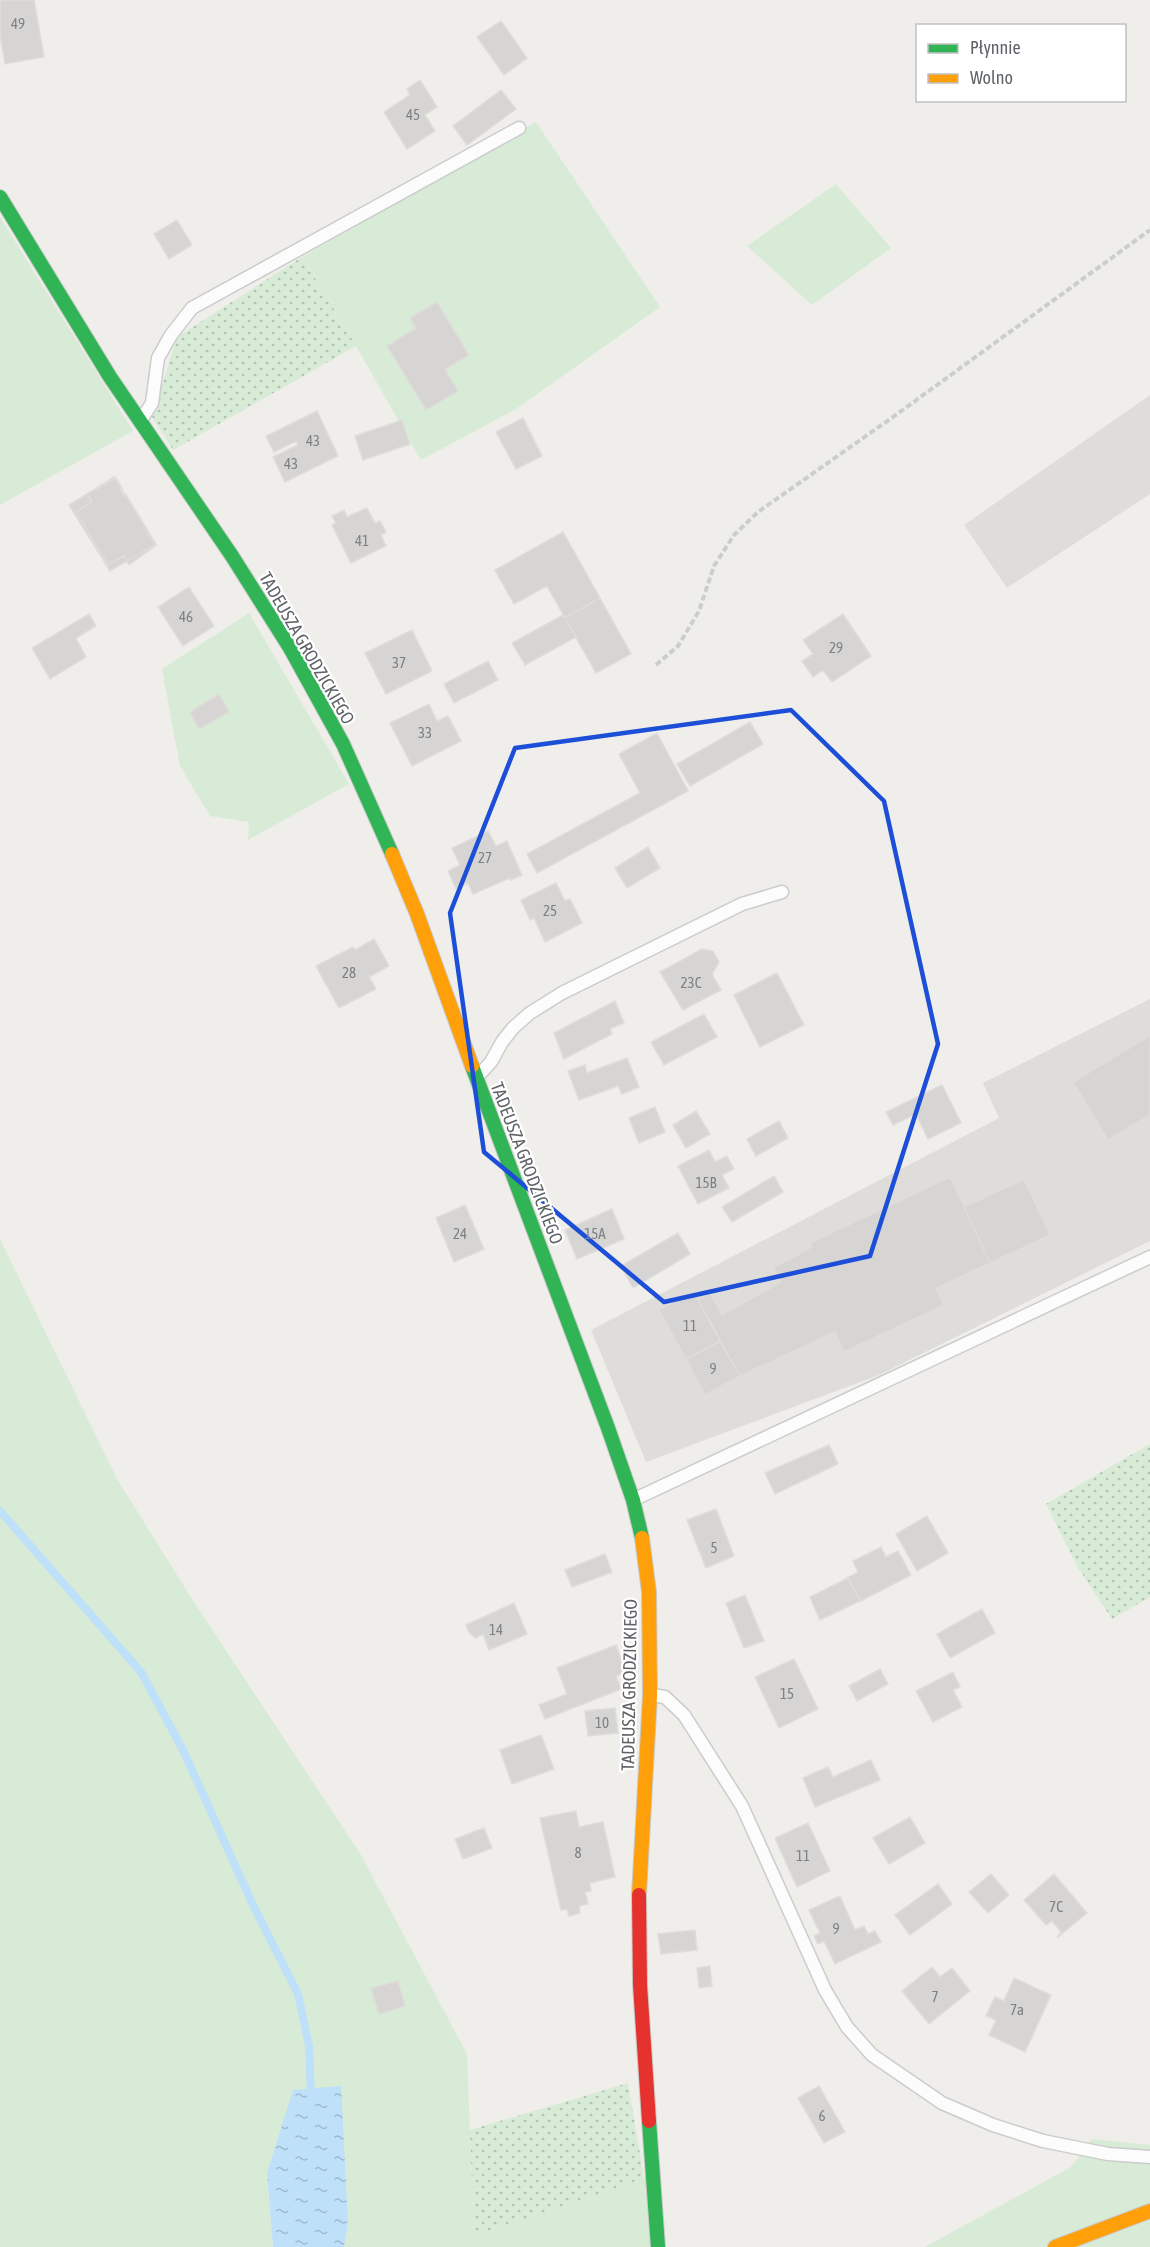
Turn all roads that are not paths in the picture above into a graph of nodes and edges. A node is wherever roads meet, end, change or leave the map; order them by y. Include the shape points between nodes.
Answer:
1 (519, 128) dead end
2 (0, 197) edge
3 (140, 421) junction
4 (782, 892) dead end
5 (476, 1078) junction
6 (1150, 1257) edge
7 (633, 1500) junction
8 (650, 1695) junction
9 (1150, 2157) edge
10 (1150, 2211) edge
11 (658, 2247) edge
12 (1055, 2247) edge

1 - 3 lane via 192,308 158,358 152,403
2 - 3 street, TADEUSZA GRODZICKIEGO
3 - 5 street, TADEUSZA GRODZICKIEGO via 232,556 323,705 397,865
4 - 5 lane via 742,904 562,993 513,1028
5 - 7 street, TADEUSZA GRODZICKIEGO
6 - 7 lane
7 - 8 street, TADEUSZA GRODZICKIEGO via 647,1564
8 - 9 lane via 665,1697 684,1715 742,1806 825,1990 848,2027 872,2055 942,2103 993,2125 1043,2141 1108,2154
8 - 11 street, TADEUSZA GRODZICKIEGO via 638,1921
10 - 12 street

